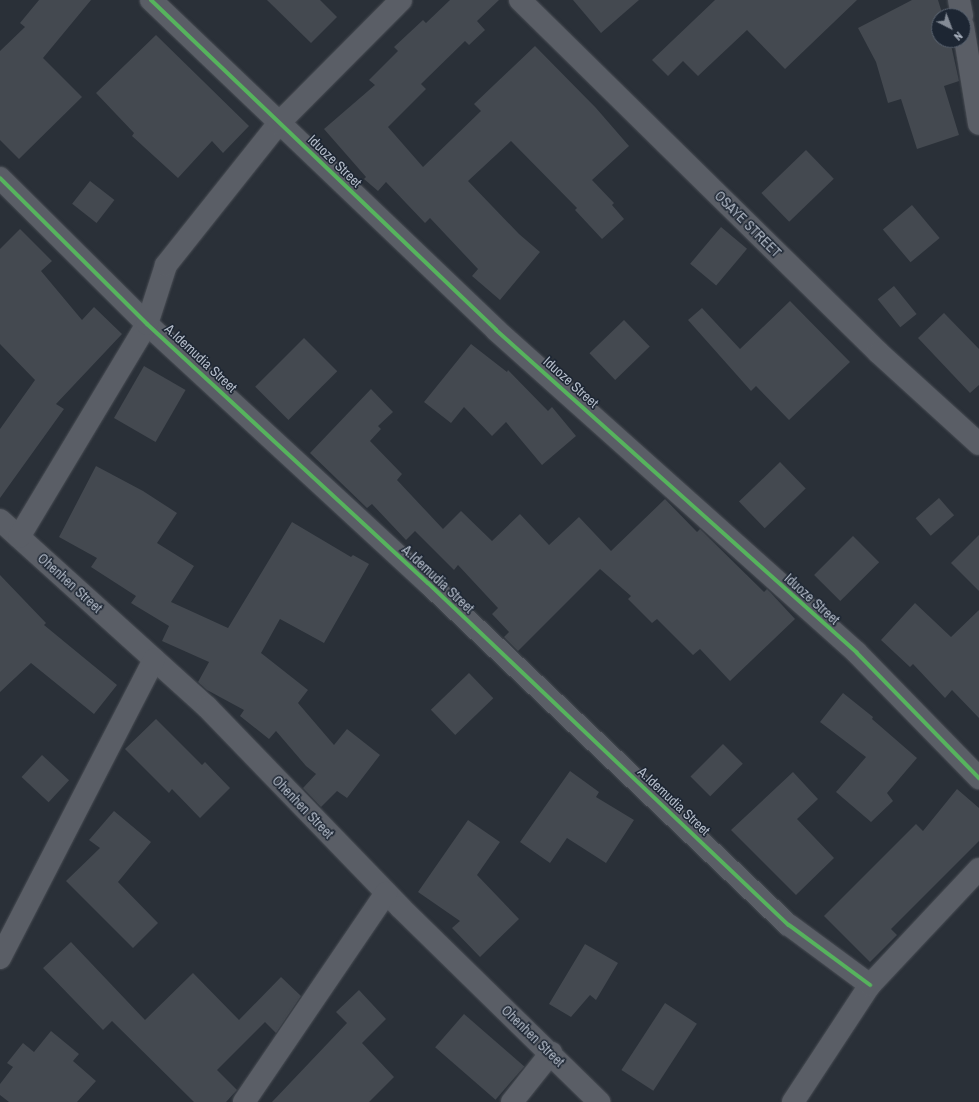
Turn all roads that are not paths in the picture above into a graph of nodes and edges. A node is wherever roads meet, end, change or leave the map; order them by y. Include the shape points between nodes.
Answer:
1 (151, 0) edge
2 (401, 0) edge
3 (520, 0) edge
4 (967, 48) edge
5 (279, 123) junction
6 (979, 124) edge
7 (0, 178) edge
8 (147, 324) junction
9 (979, 444) edge
10 (0, 520) edge
11 (19, 538) junction
12 (154, 659) junction
13 (979, 778) edge
14 (979, 869) edge
15 (386, 893) junction
16 (0, 958) edge
17 (870, 986) junction
18 (551, 1053) junction
19 (244, 1102) edge
20 (512, 1102) edge
21 (599, 1102) edge
22 (793, 1102) edge

1 - 5 street, Iduoze Street
2 - 5 street
3 - 9 street, OSAYE STREET via 879,353
4 - 6 street
5 - 8 street via 166,265
5 - 13 street, Iduoze Street via 496,330 857,653
7 - 8 street, A.Idemudia Street
8 - 11 street
8 - 17 street, A.Idemudia Street via 434,589 789,926
10 - 11 street, Ohenhen Street
11 - 12 street, Ohenhen Street
12 - 15 street, Ohenhen Street via 207,707
12 - 16 street
14 - 17 street
15 - 18 street, Ohenhen Street
15 - 19 street
17 - 22 street
18 - 20 street
18 - 21 street, Ohenhen Street

